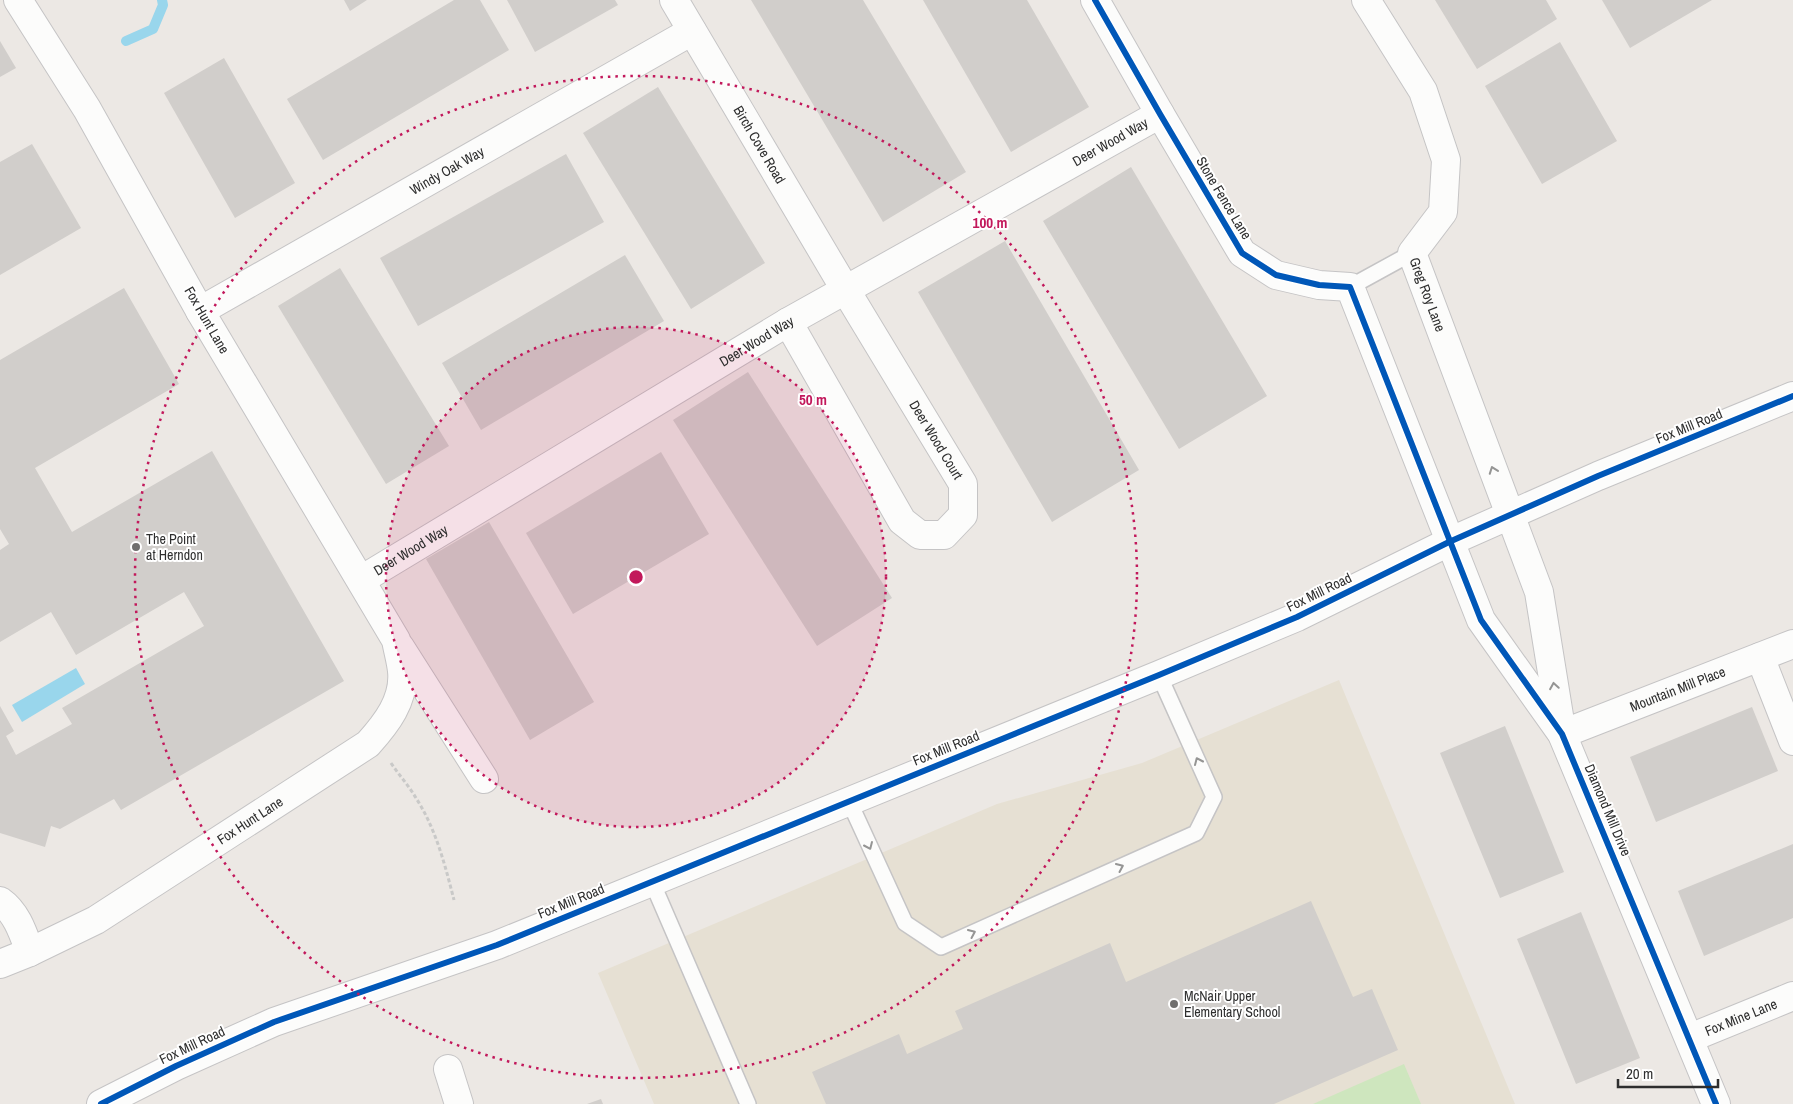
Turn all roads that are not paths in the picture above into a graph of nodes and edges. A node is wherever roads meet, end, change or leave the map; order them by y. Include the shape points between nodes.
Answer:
1 (18, 0) edge
2 (674, 0) edge
3 (1095, 0) edge
4 (1366, 0) edge
5 (692, 31) junction
6 (1160, 114) junction
7 (1412, 253) junction
8 (1350, 287) junction
9 (845, 289) junction
10 (200, 311) junction
11 (788, 322) junction
12 (1793, 396) edge
13 (1510, 516) junction
14 (1449, 542) junction
15 (361, 580) junction
16 (396, 640) junction
17 (1793, 644) edge
18 (1760, 657) junction
19 (1159, 675) junction
20 (1562, 734) junction
21 (1793, 741) edge
22 (484, 779) dead end
23 (849, 801) junction
24 (652, 882) junction
25 (0, 901) edge
26 (30, 952) junction
27 (0, 964) edge
28 (1793, 996) edge
29 (1690, 1038) junction
30 (448, 1069) dead end
31 (101, 1104) edge
32 (459, 1104) edge
33 (748, 1104) edge
34 (1716, 1104) edge

1 - 10 street, Fox Hunt Lane via 87,109
2 - 5 street, Birch Cove Road
3 - 6 street, Stone Fence Lane
4 - 7 street, Greg Roy Lane via 1423,91 1446,160 1443,212
5 - 9 street, Birch Cove Road
5 - 10 street, Windy Oak Way
6 - 8 street, Stone Fence Lane via 1242,254 1276,275 1319,285
6 - 9 street, Deer Wood Way
7 - 8 lane
13 -> 7 street, Greg Roy Lane
8 - 14 street
9 - 11 street, Deer Wood Way
9 - 11 street, Deer Wood Court via 963,484 963,514 944,535 920,535 902,521
10 - 15 street, Fox Hunt Lane
11 - 15 street, Deer Wood Way
12 - 13 street, Fox Mill Road
13 - 14 street, Fox Mill Road
20 -> 13 street, Diamond Mill Drive via 1539,592
14 - 19 street, Fox Mill Road via 1297,617
14 - 20 street, Diamond Mill Drive via 1483,624
15 - 16 street, Fox Hunt Lane
16 - 22 street, Fox Hunt Lane
16 - 26 street, Fox Hunt Lane via 402,673 399,697 387,722 368,744 96,920
17 - 18 street, Mountain Mill Place
18 - 20 street, Mountain Mill Place
18 - 21 street
19 - 23 street, Fox Mill Road
23 -> 19 lane via 905,923 941,947 1196,833 1214,797
20 - 29 street, Diamond Mill Drive
23 - 24 street, Fox Mill Road
24 - 31 street, Fox Mill Road via 497,945 274,1022
24 - 33 lane
25 - 26 street via 8,906 18,921
26 - 27 street, Fox Hunt Lane
28 - 29 street, Fox Mine Lane
29 - 34 street, Diamond Mill Drive
30 - 32 street

